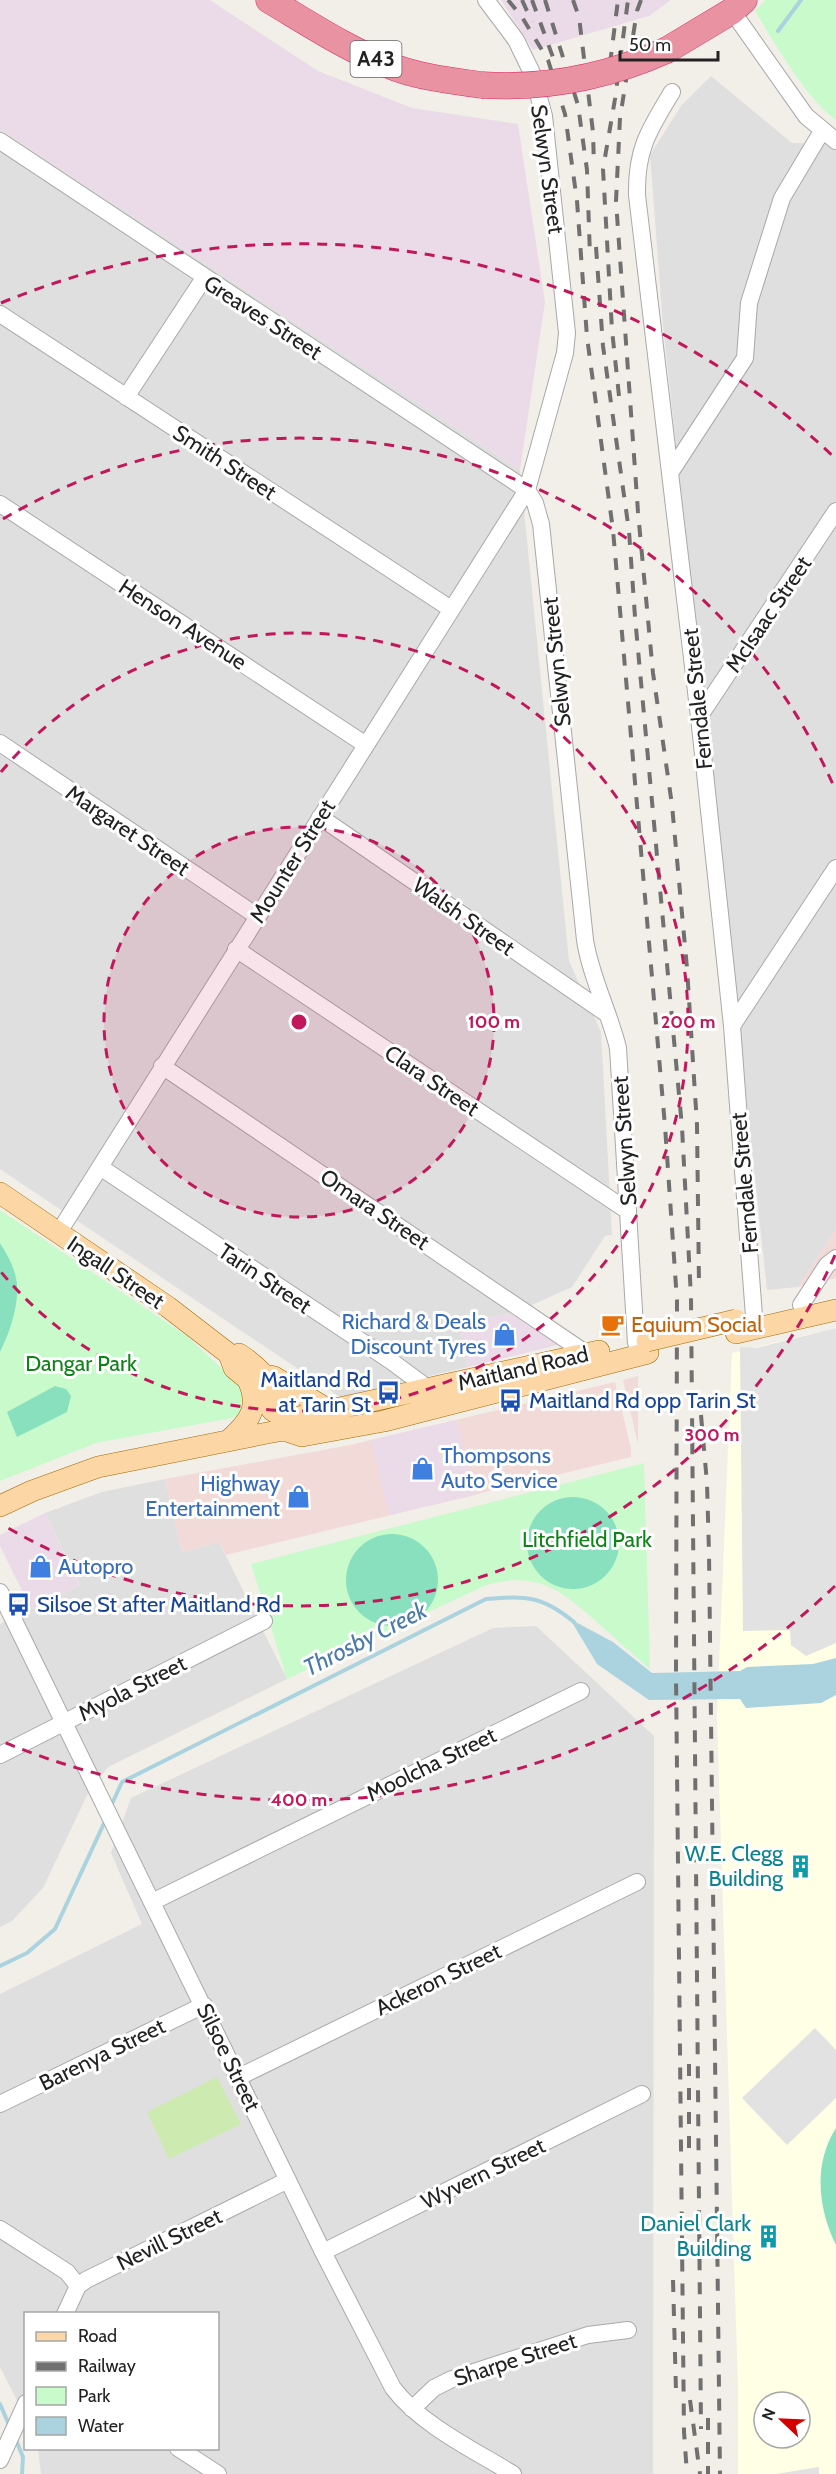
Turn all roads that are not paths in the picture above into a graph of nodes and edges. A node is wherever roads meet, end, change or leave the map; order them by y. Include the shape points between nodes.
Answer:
1 (269, 0) edge
2 (299, 0) edge
3 (486, 0) edge
4 (732, 4) edge
5 (483, 78) junction
6 (672, 92) dead end
7 (822, 131) junction
8 (0, 141) edge
9 (836, 141) edge
10 (204, 278) junction
11 (0, 314) edge
12 (126, 397) junction
13 (670, 473) junction
14 (527, 490) junction
15 (0, 504) edge
16 (836, 511) edge
17 (451, 609) junction
18 (699, 717) junction
19 (0, 743) edge
20 (366, 745) junction
21 (320, 817) junction
22 (836, 868) edge
23 (257, 916) junction
24 (236, 949) junction
25 (608, 1015) junction
26 (732, 1026) junction
27 (162, 1066) junction
28 (100, 1167) junction
29 (0, 1193) edge
30 (628, 1211) junction
31 (59, 1232) junction
32 (836, 1258) edge
33 (836, 1296) edge
34 (801, 1305) junction
35 (836, 1310) edge
36 (742, 1323) junction
37 (644, 1346) junction
38 (587, 1354) junction
39 (257, 1377) junction
40 (429, 1389) junction
41 (332, 1412) junction
42 (283, 1423) junction
43 (228, 1441) junction
44 (0, 1506) edge
45 (0, 1592) edge
46 (264, 1621) dead end
47 (581, 1690) dead end
48 (64, 1723) junction
49 (0, 1755) edge
50 (638, 1882) dead end
51 (152, 1902) junction
52 (204, 2005) junction
53 (238, 2077) junction
54 (642, 2094) dead end
55 (0, 2104) edge
56 (288, 2180) junction
57 (0, 2229) edge
58 (323, 2252) junction
59 (78, 2286) junction
60 (65, 2312) edge
61 (628, 2330) dead end
62 (23, 2409) edge
63 (412, 2409) junction
64 (181, 2450) edge
65 (0, 2460) edge
66 (208, 2471) edge
67 (513, 2474) edge

1 - 5 highway, A43 via 347,47 397,68 434,78
2 - 5 highway, A43 via 356,34
3 - 14 street, Selwyn Street via 516,40 533,75 544,116 567,333
4 - 5 highway, A43, bridge via 620,69 528,86
4 - 7 street via 806,116
6 - 13 street, Ferndale Street via 649,130 637,168
7 - 9 street
7 - 13 street via 782,198 749,303 745,358
8 - 10 street, Greaves Street
10 - 12 street
10 - 14 street, Greaves Street
11 - 12 street, Smith Street
12 - 17 street, Smith Street
13 - 18 street, Ferndale Street
14 - 17 street, Mounter Street
14 - 25 street, Selwyn Street via 542,524 585,940 593,977
15 - 20 street, Henson Avenue
16 - 18 street, McIsaac Street
17 - 20 street, Mounter Street
18 - 26 street, Ferndale Street
19 - 23 street, Margaret Street
20 - 21 street, Mounter Street
21 - 23 street, Mounter Street
21 - 25 street, Walsh Street
22 - 26 street
23 - 24 street, Mounter Street
24 - 27 street, Mounter Street
24 - 30 street, Clara Street
25 - 30 street, Selwyn Street via 618,1048
26 - 36 street, Ferndale Street
27 - 28 street, Mounter Street
27 - 38 street, Omara Street
28 - 31 street, Mounter Street
28 - 40 street, Tarin Street
29 - 31 main road, Ingall Street
30 - 37 street, Selwyn Street
31 - 39 main road, Ingall Street via 229,1354 240,1354
32 - 34 street
33 - 34 main road, Maitland Road
34 - 36 main road, Maitland Road
35 - 36 main road, Maitland Road
36 - 37 main road, Maitland Road
37 - 38 main road, Maitland Road
37 - 42 main road, Maitland Road via 384,1421 302,1436
38 - 40 main road, Maitland Road
39 - 41 main road, Ingall Street via 274,1377
39 - 42 main road, Ingall Street via 279,1393
39 - 43 main road via 252,1412
40 - 41 main road, Maitland Road
41 - 42 main road, Maitland Road
42 - 43 main road, Maitland Road
43 - 44 main road, Maitland Road via 98,1467 52,1482
45 - 48 street, Silsoe Street
46 - 48 street, Myola Street
47 - 51 street, Moolcha Street
48 - 49 street, Myola Street
48 - 51 street, Silsoe Street
50 - 53 street, Ackeron Street
51 - 52 street, Silsoe Street
52 - 53 street, Silsoe Street
52 - 55 street, Barenya Street
53 - 56 street, Silsoe Street
54 - 58 street, Wyvern Street
56 - 58 street, Silsoe Street
56 - 59 street, Nevill Street
57 - 59 street via 67,2272
58 - 63 street, Silsoe Street via 393,2388
59 - 60 street
61 - 63 street, Sharpe Street via 588,2335 452,2379 434,2388
62 - 65 street
63 - 67 street, Silsoe Street
64 - 66 street

